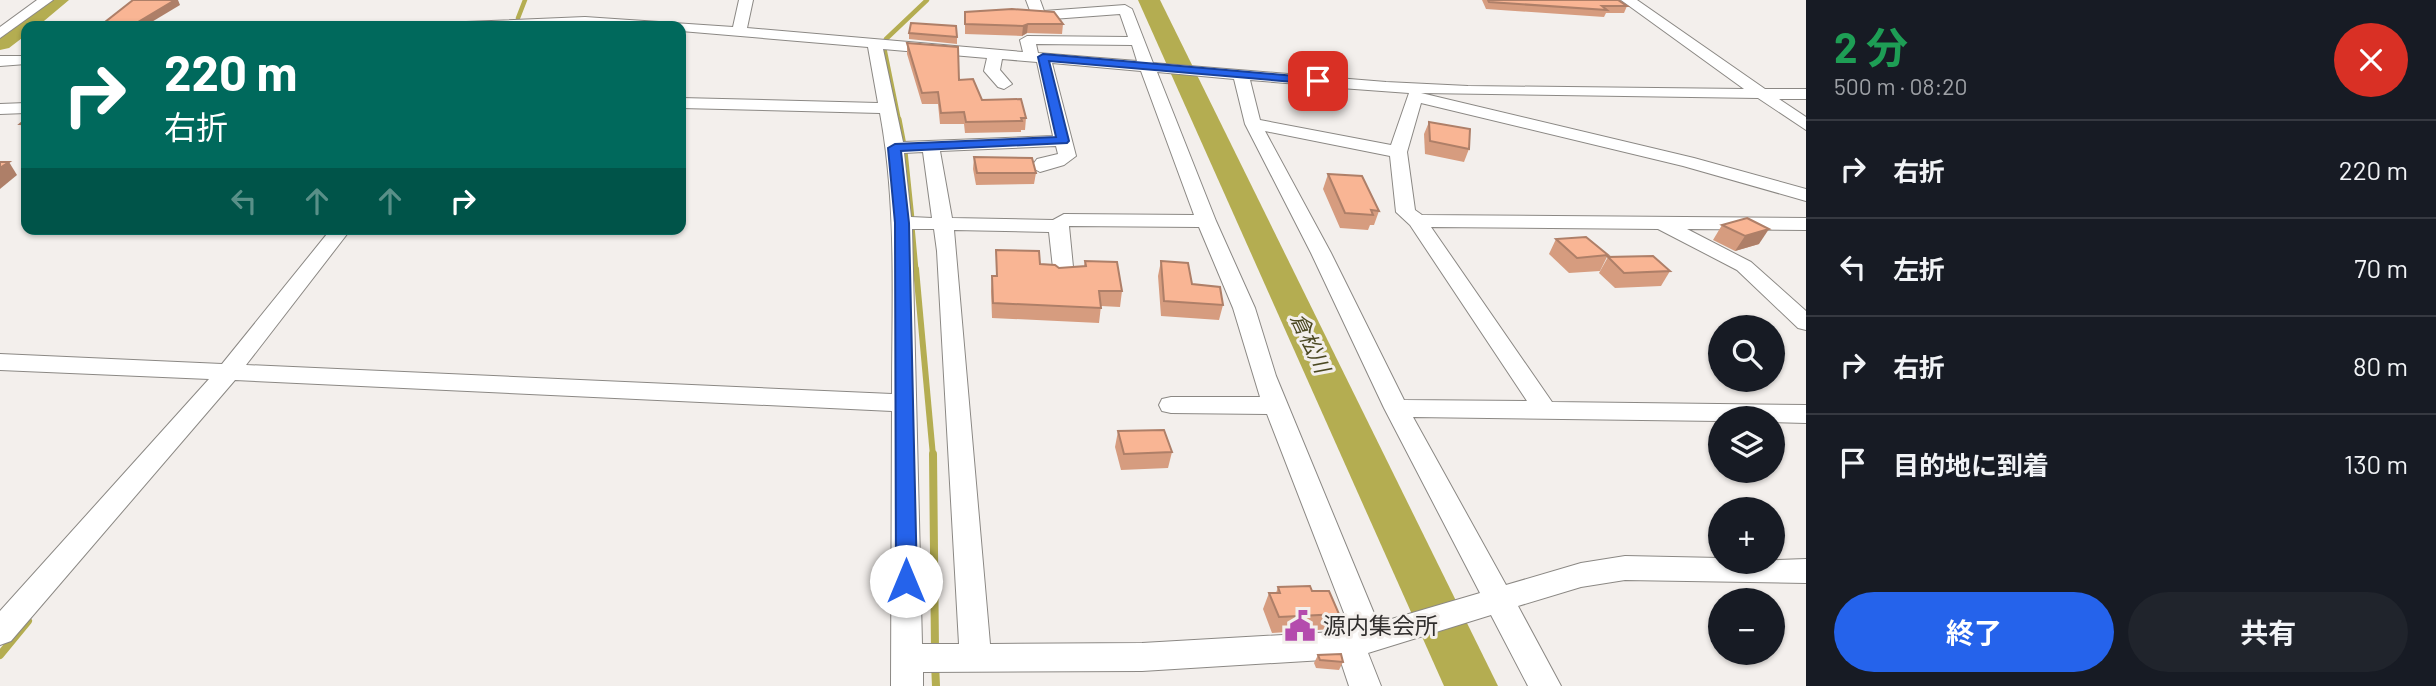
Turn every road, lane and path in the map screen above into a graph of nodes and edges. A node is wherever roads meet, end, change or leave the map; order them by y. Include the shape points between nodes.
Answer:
1 (46, 0) edge
2 (746, 0) edge
3 (1033, 0) edge
4 (1628, 0) edge
5 (686, 27) edge
6 (739, 32) junction
7 (0, 34) edge
8 (1137, 41) junction
9 (874, 42) junction
10 (997, 53) junction
11 (1037, 57) junction
12 (21, 60) edge
13 (0, 61) edge
14 (1147, 66) junction
15 (1241, 75) junction
16 (1318, 81) junction
17 (1004, 84) dead end
18 (1386, 87) junction
19 (1468, 91) junction
20 (1761, 94) junction
21 (1806, 94) edge
22 (1415, 96) junction
23 (686, 103) edge
24 (1324, 105) dead end
25 (21, 108) edge
26 (887, 108) junction
27 (0, 109) edge
28 (1480, 112) junction
29 (1260, 125) junction
30 (1806, 125) edge
31 (1063, 141) junction
32 (931, 146) junction
33 (895, 148) junction
34 (1398, 152) junction
35 (1040, 167) dead end
36 (1806, 195) edge
37 (1206, 221) junction
38 (1417, 221) junction
39 (902, 223) junction
40 (1659, 223) junction
41 (943, 224) junction
42 (1318, 224) dead end
43 (1806, 224) edge
44 (1058, 226) junction
45 (336, 235) edge
46 (1064, 277) edge
47 (1806, 323) edge
48 (0, 362) edge
49 (228, 373) junction
50 (906, 403) junction
51 (1171, 405) dead end
52 (1276, 406) junction
53 (1396, 408) junction
54 (1546, 411) junction
55 (1806, 414) edge
56 (1806, 571) edge
57 (1500, 600) junction
58 (0, 632) edge
59 (1360, 641) junction
60 (975, 657) junction
61 (907, 672) edge
62 (1365, 686) edge
63 (1545, 686) edge

1 - 7 street
2 - 6 street
3 - 8 street via 1039,16 1125,9
4 - 20 street
5 - 6 street
6 - 9 street
8 - 11 street via 1027,40
8 - 14 street
9 - 10 street
9 - 26 street
10 - 11 street
10 - 17 street via 992,71
11 - 14 street
11 - 31 street
12 - 13 street
14 - 15 street
14 - 37 street
15 - 16 street
15 - 29 street via 1244,95
16 - 18 street
16 - 24 street
18 - 19 street
18 - 22 street
19 - 20 street
19 - 28 street via 1481,106
20 - 21 street
20 - 30 street
22 - 28 street
22 - 34 street
23 - 26 street
25 - 27 street
26 - 33 street
28 - 36 street
29 - 34 street
29 - 42 street
29 - 53 street
31 - 32 street
31 - 35 street via 1067,156
32 - 33 street
32 - 41 street
33 - 39 street
34 - 38 street via 1406,212
37 - 44 street via 1064,220
37 - 52 street via 1244,308
38 - 40 street
38 - 54 street
39 - 41 street
39 - 50 street
40 - 43 street
40 - 47 street via 1744,265
41 - 44 street
41 - 60 street
44 - 46 street
45 - 49 street
48 - 49 street
49 - 50 street
49 - 58 street
50 - 61 street
51 - 52 street
52 - 59 street
53 - 54 street
53 - 57 street
54 - 55 street
56 - 57 street via 1625,568 1581,575
57 - 59 street
57 - 63 street
59 - 60 street via 1142,657
59 - 62 street
60 - 61 street

